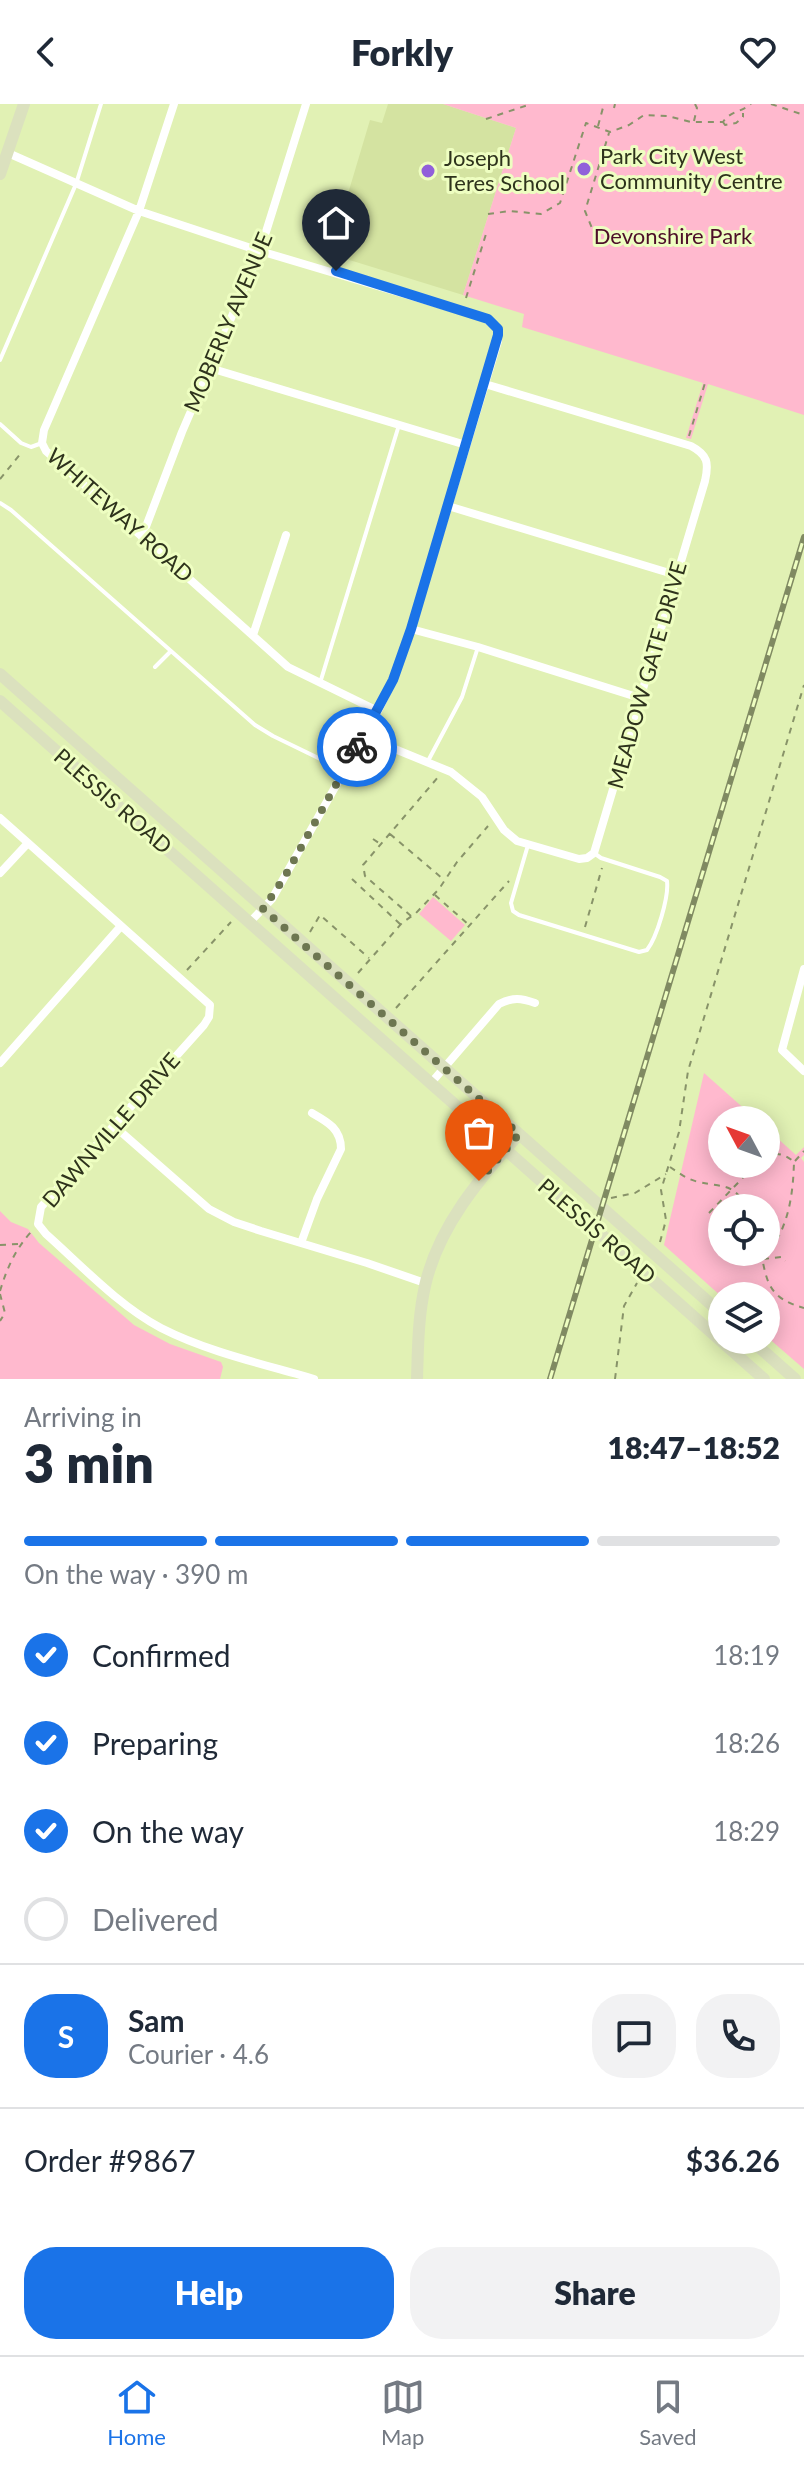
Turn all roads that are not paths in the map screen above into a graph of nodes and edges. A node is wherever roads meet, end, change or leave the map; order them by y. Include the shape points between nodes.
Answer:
1 (24, 104) edge
2 (101, 104) edge
3 (174, 104) edge
4 (306, 104) edge
5 (8, 153) junction
6 (0, 174) edge
7 (76, 184) junction
8 (139, 211) junction
9 (260, 251) junction
10 (0, 360) edge
11 (210, 368) junction
12 (485, 384) junction
13 (0, 424) edge
14 (400, 425) junction
15 (42, 443) junction
16 (466, 445) junction
17 (0, 503) edge
18 (448, 506) junction
19 (286, 535) dead end
20 (142, 537) junction
21 (676, 575) junction
22 (411, 629) junction
23 (253, 635) junction
24 (478, 647) junction
25 (171, 651) junction
26 (155, 667) dead end
27 (0, 674) edge
28 (320, 683) junction
29 (640, 698) junction
30 (0, 701) edge
31 (378, 711) junction
32 (363, 736) junction
33 (428, 761) junction
34 (344, 770) junction
35 (0, 818) edge
36 (28, 843) junction
37 (528, 845) junction
38 (594, 853) junction
39 (0, 873) edge
40 (263, 909) junction
41 (250, 922) junction
42 (121, 926) junction
43 (804, 969) edge
44 (535, 1003) dead end
45 (0, 1063) edge
46 (444, 1067) junction
47 (804, 1071) edge
48 (431, 1083) junction
49 (312, 1113) dead end
50 (113, 1125) junction
51 (519, 1134) junction
52 (505, 1150) junction
53 (301, 1243) junction
54 (425, 1283) junction
55 (708, 1302) edge
56 (767, 1354) edge
57 (296, 1376) edge
58 (314, 1379) edge
59 (417, 1379) edge
60 (764, 1379) edge
61 (795, 1379) edge

1 - 5 main road
2 - 7 lane
3 - 8 street, WHITEWAY ROAD
4 - 9 street, MOBERLY AVENUE
5 - 6 main road
5 - 7 street
7 - 8 street
7 - 10 lane
8 - 9 street
8 - 15 street, WHITEWAY ROAD
9 - 11 street, MOBERLY AVENUE
9 - 12 street via 488,319 498,329 498,341
11 - 14 street
11 - 20 street, MOBERLY AVENUE
12 - 16 street
12 - 21 street, MEADOW GATE DRIVE via 704,455 708,469
13 - 15 lane via 21,443
14 - 16 street
14 - 28 lane
15 - 20 street, WHITEWAY ROAD
16 - 18 street
17 - 25 lane
18 - 21 street
18 - 22 street
19 - 23 street
20 - 23 street, WHITEWAY ROAD
21 - 29 street, MEADOW GATE DRIVE
22 - 24 street
22 - 31 street
23 - 28 street, WHITEWAY ROAD via 288,667
24 - 29 street
24 - 33 lane via 462,697
25 - 26 lane
25 - 34 lane via 255,725
27 - 40 main road, PLESSIS ROAD
28 - 31 street, WHITEWAY ROAD
29 - 38 street, MEADOW GATE DRIVE
30 - 41 main road, PLESSIS ROAD
31 - 32 street
32 - 33 street
32 - 34 street
33 - 37 street via 482,797 504,830
34 - 40 street
35 - 36 street, DAWNVILLE DRIVE
36 - 39 street
36 - 42 street, DAWNVILLE DRIVE
37 - 38 street via 579,859
37 - 38 lane via 513,911 639,952 647,950 667,881
40 - 41 street
40 - 46 main road, PLESSIS ROAD
41 - 48 main road, PLESSIS ROAD
42 - 45 street
42 - 50 street, DAWNVILLE DRIVE via 210,1005 204,1025
43 - 47 street via 782,1050
44 - 46 street via 520,998 499,1004
46 - 48 street
46 - 51 main road, PLESSIS ROAD
48 - 52 main road, PLESSIS ROAD
49 - 53 street via 332,1124 341,1149
50 - 53 street via 209,1209
50 - 57 street, DAWNVILLE DRIVE via 41,1207 38,1224 128,1307 160,1327
51 - 52 main road
51 - 55 main road, PLESSIS ROAD
52 - 54 main road via 457,1212
52 - 60 main road, PLESSIS ROAD
53 - 54 street
54 - 59 main road
56 - 61 main road
57 - 58 street, DAWNVILLE DRIVE

